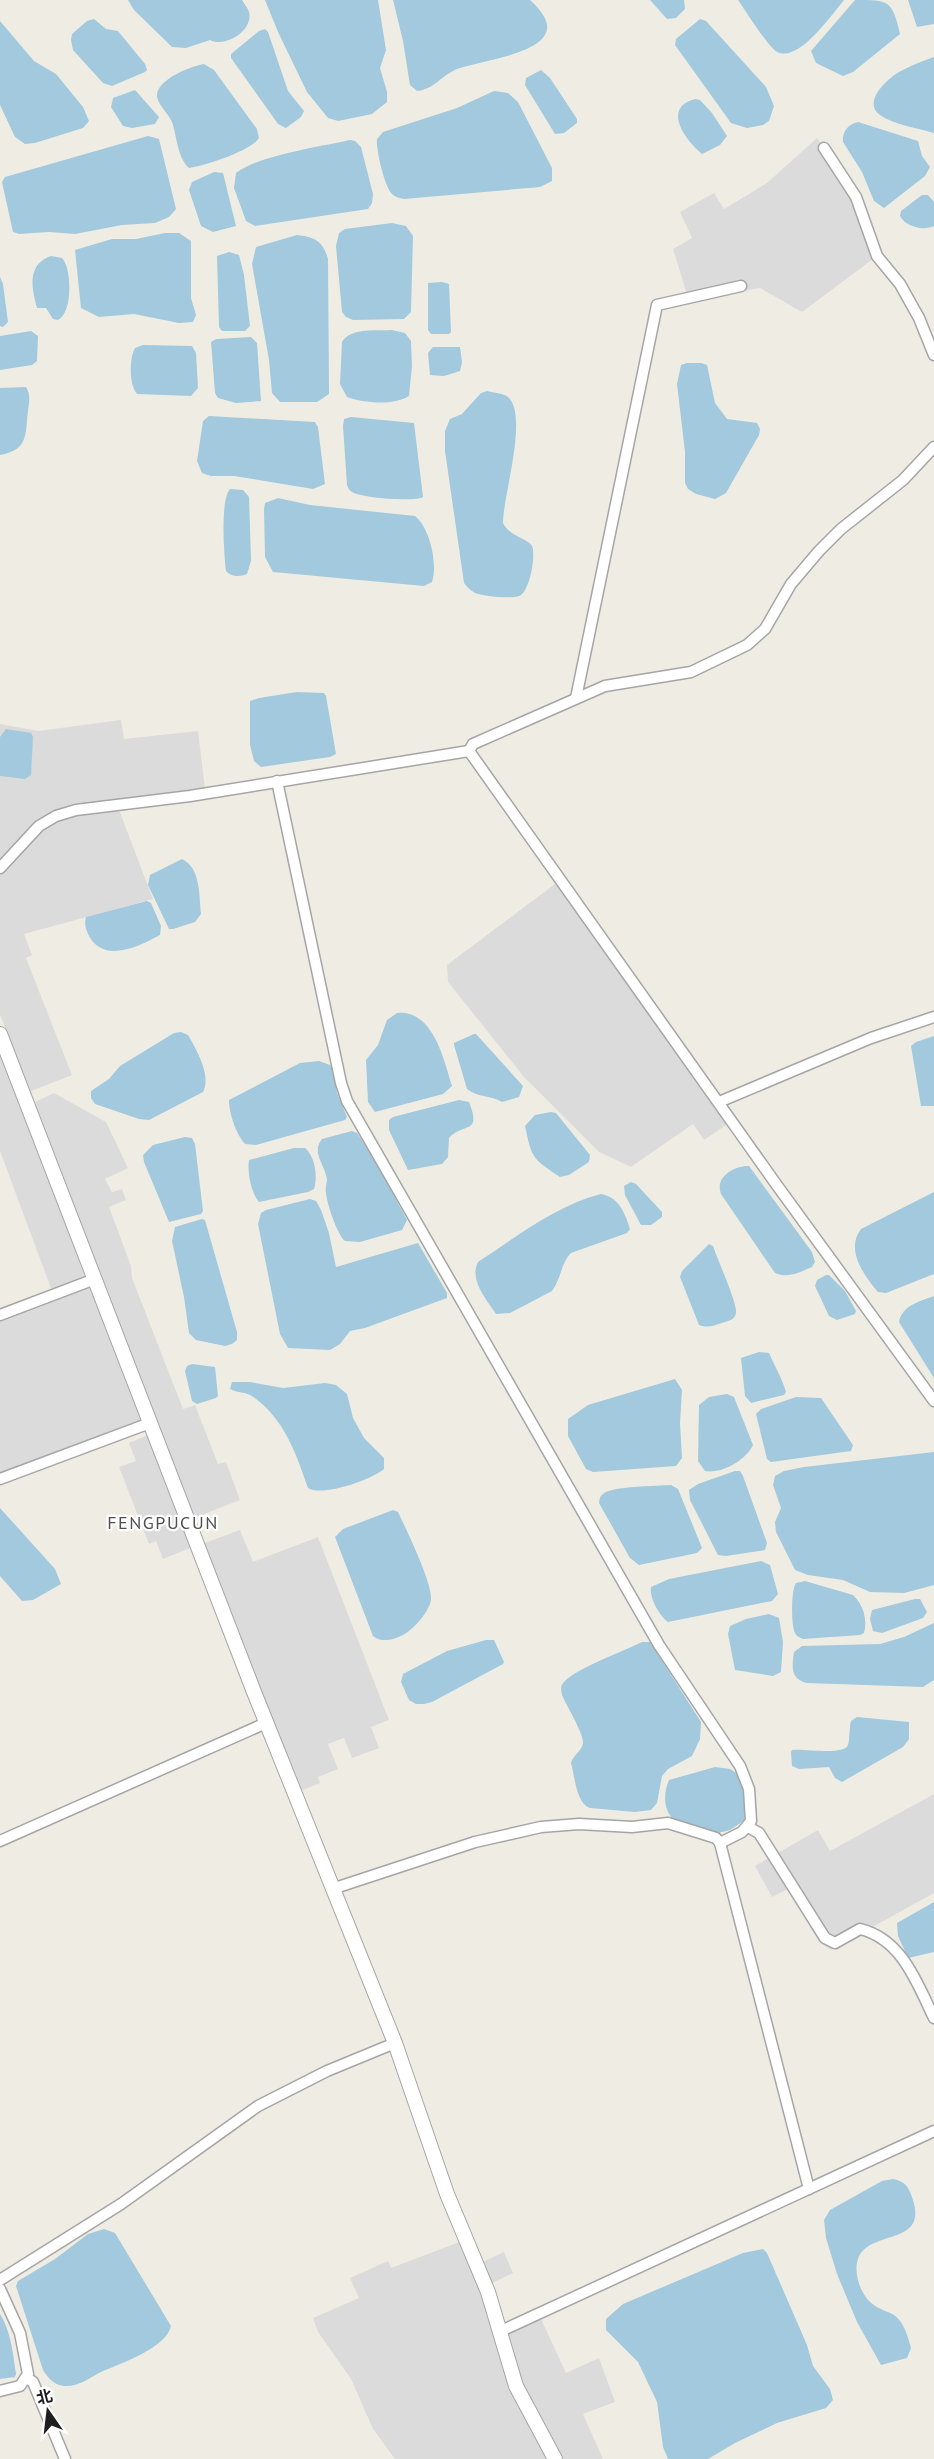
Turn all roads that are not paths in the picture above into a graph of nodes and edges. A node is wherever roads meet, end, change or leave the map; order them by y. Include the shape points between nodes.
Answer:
1 (824, 148) dead end
2 (741, 286) dead end
3 (934, 355) edge
4 (934, 447) edge
5 (576, 698) junction
6 (469, 751) junction
7 (277, 782) junction
8 (0, 868) edge
9 (934, 1017) edge
10 (0, 1034) edge
11 (719, 1102) junction
12 (95, 1279) junction
13 (0, 1315) edge
14 (934, 1401) edge
15 (150, 1423) junction
16 (0, 1479) edge
17 (266, 1723) junction
18 (748, 1827) junction
19 (0, 1841) edge
20 (720, 1844) junction
21 (332, 1889) junction
22 (934, 2018) edge
23 (394, 2043) junction
24 (934, 2132) edge
25 (809, 2189) junction
26 (0, 2280) edge
27 (0, 2289) edge
28 (501, 2331) junction
29 (27, 2378) junction
30 (0, 2391) edge
31 (65, 2459) edge
32 (555, 2459) edge

1 - 3 street via 856,197 877,256 900,284
2 - 5 street via 657,305
4 - 5 street via 903,480 819,551 791,584 765,629 747,645 691,672 622,682
5 - 6 street via 472,744
6 - 7 street
6 - 11 street
7 - 8 street via 66,812 39,826
7 - 18 street via 347,1101 659,1645 740,1766 749,1789 752,1814
9 - 11 street via 871,1038
10 - 12 street
11 - 14 street
12 - 13 street
12 - 15 street
15 - 16 street
15 - 17 street
17 - 19 street
17 - 21 street
18 - 20 street
18 - 22 street via 759,1833 825,1938 835,1943 860,1929 870,1931 907,1963
20 - 21 street via 716,1838 668,1823 541,1827 475,1842
20 - 25 street
21 - 23 street
23 - 26 street via 258,2106 121,2204
23 - 28 street
24 - 25 street
25 - 28 street
27 - 29 street via 20,2333
28 - 32 street via 516,2386
29 - 30 street via 17,2387
29 - 31 street via 33,2382

